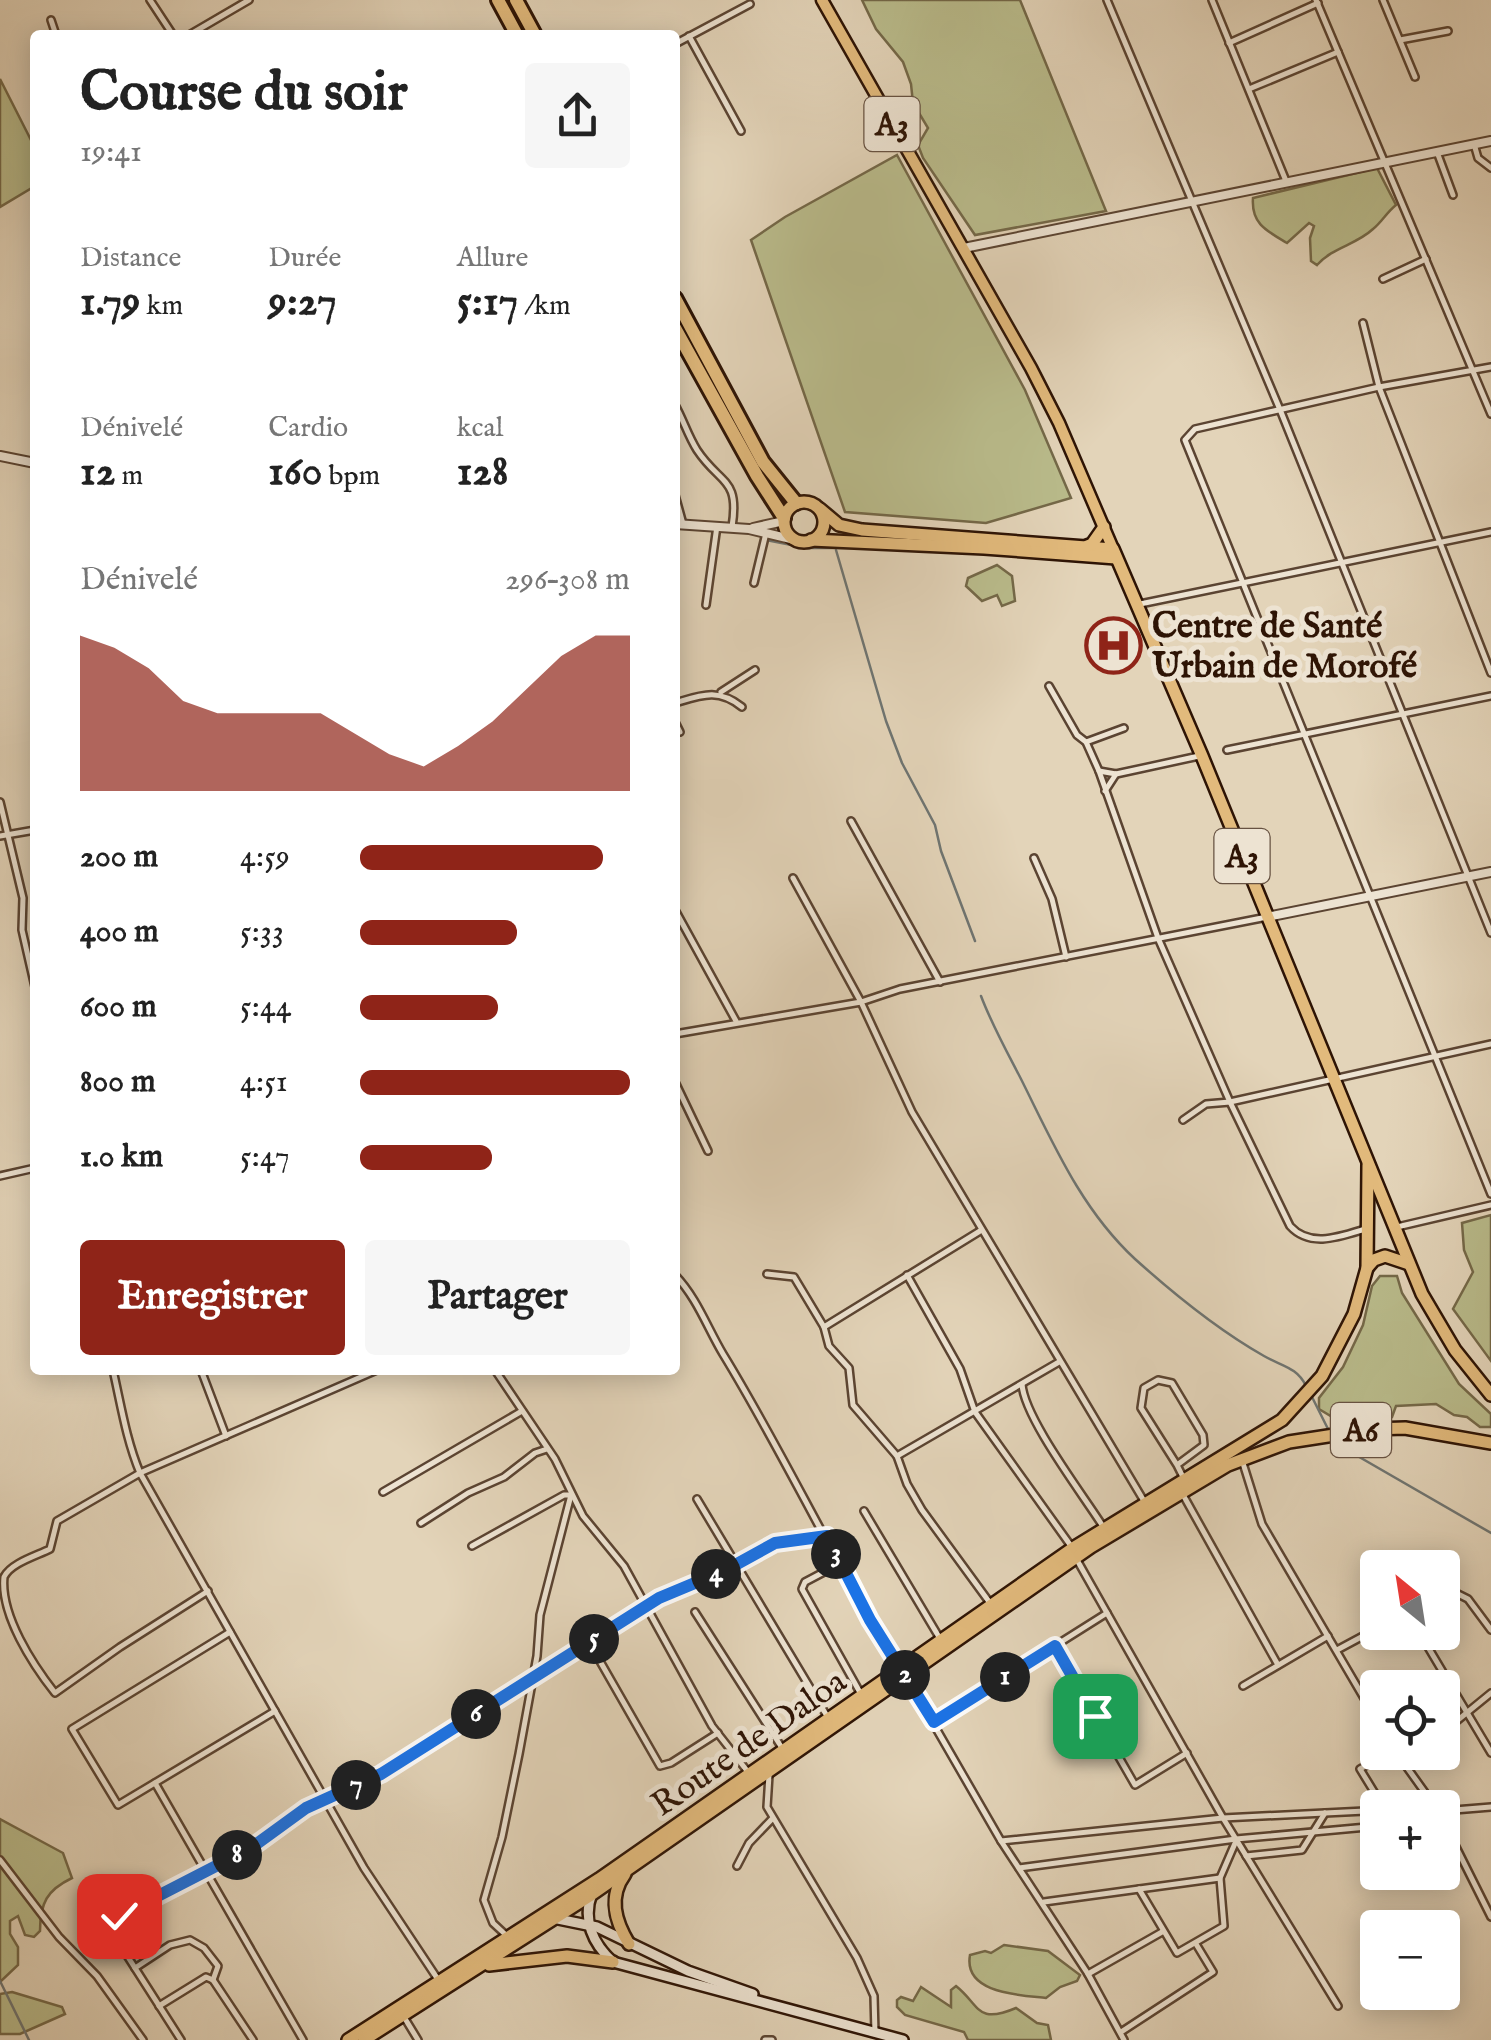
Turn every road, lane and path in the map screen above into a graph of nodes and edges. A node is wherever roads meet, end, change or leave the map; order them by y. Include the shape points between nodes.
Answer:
1 (150, 0) edge
2 (249, 0) edge
3 (498, 0) edge
4 (516, 0) edge
5 (822, 0) edge
6 (1107, 0) edge
7 (1212, 0) edge
8 (1382, 0) edge
9 (1317, 2) edge
10 (750, 4) dead end
11 (51, 20) dead end
12 (54, 30) edge
13 (170, 30) edge
14 (198, 30) edge
15 (514, 30) edge
16 (531, 30) edge
17 (1448, 32) dead end
18 (689, 36) junction
19 (1400, 40) junction
20 (680, 41) edge
21 (1229, 42) junction
22 (1339, 51) junction
23 (1416, 78) dead end
24 (1249, 90) junction
25 (741, 131) dead end
26 (1491, 141) edge
27 (1474, 144) junction
28 (1438, 152) junction
29 (1386, 163) junction
30 (1491, 168) edge
31 (1288, 184) junction
32 (1453, 195) dead end
33 (1192, 202) junction
34 (964, 248) junction
35 (1426, 259) junction
36 (1384, 280) dead end
37 (680, 307) edge
38 (1363, 323) dead end
39 (680, 337) edge
40 (1491, 367) edge
41 (1472, 371) junction
42 (1378, 387) junction
43 (1281, 412) junction
44 (1491, 414) edge
45 (680, 416) edge
46 (0, 456) edge
47 (30, 463) edge
48 (796, 503) junction
49 (820, 509) junction
50 (784, 519) junction
51 (680, 524) edge
52 (717, 526) junction
53 (732, 527) junction
54 (1104, 527) junction
55 (748, 529) junction
56 (1491, 532) edge
57 (766, 533) junction
58 (795, 540) junction
59 (811, 540) junction
60 (1440, 543) junction
61 (1085, 553) junction
62 (1115, 553) junction
63 (1340, 564) junction
64 (1125, 578) junction
65 (754, 583) dead end
66 (1244, 584) junction
67 (706, 605) dead end
68 (1137, 605) junction
69 (755, 670) dead end
70 (1491, 673) edge
71 (1050, 686) dead end
72 (718, 694) junction
73 (1491, 696) edge
74 (680, 701) edge
75 (742, 707) dead end
76 (1403, 714) junction
77 (1124, 728) dead end
78 (1304, 734) junction
79 (1086, 742) junction
80 (1227, 750) dead end
81 (1202, 756) junction
82 (1099, 771) junction
83 (1116, 774) junction
84 (1106, 791) junction
85 (0, 802) edge
86 (850, 822) dead end
87 (30, 831) edge
88 (4, 836) edge
89 (1034, 858) dead end
90 (1491, 872) edge
91 (1469, 876) junction
92 (793, 878) dead end
93 (1371, 896) junction
94 (1267, 918) junction
95 (680, 919) edge
96 (1491, 933) edge
97 (1158, 938) junction
98 (1066, 957) junction
99 (30, 964) edge
100 (940, 982) junction
101 (861, 1002) junction
102 (736, 1021) junction
103 (680, 1033) edge
104 (1491, 1044) edge
105 (1434, 1056) junction
106 (1334, 1080) junction
107 (680, 1092) edge
108 (1230, 1102) junction
109 (1182, 1120) dead end
110 (708, 1151) dead end
111 (1368, 1165) junction
112 (30, 1169) edge
113 (0, 1176) edge
114 (1491, 1194) edge
115 (1491, 1205) edge
116 (1368, 1228) junction
117 (1394, 1228) junction
118 (980, 1231) junction
119 (1409, 1264) junction
120 (1367, 1268) junction
121 (767, 1274) dead end
122 (907, 1275) junction
123 (680, 1282) edge
124 (824, 1327) junction
125 (1060, 1362) junction
126 (114, 1375) edge
127 (203, 1375) edge
128 (366, 1375) edge
129 (498, 1375) edge
130 (1022, 1384) junction
131 (1491, 1395) edge
132 (522, 1411) junction
133 (975, 1412) junction
134 (226, 1436) junction
135 (1488, 1440) edge
136 (547, 1449) junction
137 (1239, 1454) junction
138 (897, 1456) junction
139 (1177, 1466) junction
140 (140, 1473) junction
141 (1183, 1486) junction
142 (384, 1492) dead end
143 (571, 1495) junction
144 (696, 1499) dead end
145 (1145, 1504) junction
146 (864, 1511) dead end
147 (421, 1522) dead end
148 (1105, 1529) junction
149 (827, 1536) junction
150 (472, 1546) dead end
151 (1074, 1553) junction
152 (840, 1563) junction
153 (736, 1564) junction
154 (208, 1591) junction
155 (1460, 1595) edge
156 (647, 1605) junction
157 (992, 1606) junction
158 (0, 1611) edge
159 (695, 1612) dead end
160 (1107, 1613) junction
161 (1491, 1630) edge
162 (231, 1631) junction
163 (1328, 1636) junction
164 (1360, 1638) edge
165 (941, 1641) junction
166 (590, 1642) junction
167 (1055, 1646) junction
168 (1337, 1650) junction
169 (1430, 1650) edge
170 (1278, 1665) junction
171 (904, 1672) junction
172 (531, 1678) junction
173 (1243, 1686) dead end
174 (1360, 1690) edge
175 (1491, 1693) edge
176 (862, 1696) junction
177 (275, 1711) junction
178 (1467, 1713) junction
179 (828, 1718) junction
180 (1460, 1718) edge
181 (934, 1722) junction
182 (718, 1734) junction
183 (784, 1750) junction
184 (1187, 1753) junction
185 (1491, 1754) edge
186 (1361, 1770) edge
187 (769, 1772) junction
188 (750, 1774) junction
189 (154, 1783) junction
190 (324, 1798) junction
191 (1491, 1807) edge
192 (1460, 1812) edge
193 (1325, 1813) junction
194 (772, 1818) junction
195 (1223, 1818) junction
196 (1360, 1828) edge
197 (1314, 1833) junction
198 (1236, 1839) junction
199 (1001, 1841) junction
200 (1460, 1852) edge
201 (1246, 1856) junction
202 (0, 1860) edge
203 (737, 1866) dead end
204 (630, 1868) junction
205 (1019, 1868) junction
206 (204, 1872) junction
207 (1220, 1878) junction
208 (599, 1879) junction
209 (1140, 1889) junction
210 (591, 1895) junction
211 (1043, 1902) junction
212 (1491, 1917) edge
213 (542, 1918) junction
214 (556, 1918) junction
215 (589, 1924) junction
216 (1162, 1932) junction
217 (509, 1938) junction
218 (1196, 1943) junction
219 (629, 1944) junction
220 (613, 1962) junction
221 (480, 1966) junction
222 (134, 1968) junction
223 (1088, 1974) junction
224 (214, 1980) junction
225 (440, 1982) junction
226 (158, 2006) junction
227 (1338, 2006) dead end
228 (403, 2016) junction
229 (821, 2018) junction
230 (1120, 2032) junction
231 (882, 2036) edge
232 (143, 2040) edge
233 (180, 2040) edge
234 (253, 2040) edge
235 (303, 2040) edge
236 (348, 2040) edge
237 (364, 2040) edge
238 (418, 2040) edge
239 (903, 2040) edge
240 (1124, 2040) edge

1 - 13 street
2 - 14 street
3 - 15 highway
4 - 16 highway
5 - 34 main road, A3
6 - 33 street
7 - 21 street
8 - 19 street
9 - 21 street
9 - 22 street
10 - 18 street
11 - 12 street
17 - 19 street
18 - 20 street
18 - 25 street
19 - 23 street
21 - 24 street
22 - 24 street
22 - 29 street
24 - 31 street
26 - 27 street
27 - 28 street
27 - 30 street
28 - 29 street
28 - 32 street
29 - 31 street
29 - 35 street
31 - 33 street
33 - 34 street
33 - 43 street
34 - 54 main road, A3 via 1059,423
35 - 36 street
35 - 41 street
37 - 48 highway via 763,462
38 - 42 street
39 - 50 highway
40 - 41 street
41 - 42 street
41 - 44 street
42 - 43 street
42 - 60 street
43 - 63 street
43 - 66 street via 1195,429 1185,440
45 - 53 street via 695,447 730,488 736,504
46 - 47 street
48 - 49 highway
48 - 50 highway
49 - 59 highway via 823,527
49 - 61 highway via 839,525 862,530
50 - 55 street
50 - 58 highway
51 - 52 street
52 - 53 street
52 - 67 street
53 - 55 street
54 - 61 highway
54 - 62 main road, A3
55 - 57 street
56 - 60 street
57 - 58 street
57 - 65 street
58 - 59 highway
59 - 61 highway
60 - 63 street
60 - 70 street
61 - 62 highway
61 - 64 highway
62 - 64 highway, A3
63 - 66 street
63 - 76 street
64 - 68 highway, A3
66 - 68 street
66 - 78 street
68 - 81 highway, A3
69 - 72 street
71 - 79 street
72 - 74 street
72 - 75 street
73 - 76 street
76 - 78 street
76 - 91 street
77 - 79 street
78 - 80 street
78 - 93 street
79 - 82 street
81 - 83 street
81 - 94 highway, A3
82 - 83 street
82 - 84 street
83 - 84 street
84 - 97 street
85 - 88 street
86 - 100 street
87 - 88 street
88 - 99 street via 23,898
89 - 98 street
90 - 91 street
91 - 93 street
91 - 96 street
92 - 101 street
93 - 94 street
93 - 105 street
94 - 97 street
94 - 106 highway, A3
95 - 102 street
97 - 98 street
97 - 108 street
98 - 100 street
100 - 101 street
101 - 102 street
101 - 118 street via 912,1112
102 - 103 street
104 - 105 street
105 - 106 street
105 - 114 street
106 - 108 street
106 - 111 highway, A3
107 - 110 street
108 - 109 street via 1206,1104
108 - 116 street via 1300,1238
111 - 116 highway, A6
111 - 117 highway, A3
112 - 113 street
115 - 117 street
116 - 120 highway, A6
117 - 119 highway, A3
118 - 122 street
118 - 125 street
119 - 120 highway via 1385,1256
119 - 131 highway, A3 via 1437,1322
120 - 137 highway, Route de Daloa / A6 via 1344,1338 1310,1392
121 - 124 street via 794,1277
122 - 124 street
122 - 133 street via 960,1368
123 - 149 street
124 - 138 street via 849,1368 853,1406
125 - 130 street
125 - 145 street
126 - 140 street
127 - 134 street
128 - 134 street
129 - 132 street
130 - 133 street
130 - 148 street via 1034,1418
132 - 136 street
132 - 142 street
133 - 138 street
133 - 151 street
134 - 140 street
135 - 137 highway, A6 via 1373,1429
136 - 143 street
136 - 147 street
137 - 141 highway, Route de Daloa / A6
137 - 163 street via 1262,1524
138 - 157 street via 922,1510
139 - 139 street via 1141,1408 1144,1388 1158,1380 1172,1383 1203,1435 1204,1444
139 - 141 street
140 - 154 street
140 - 158 street via 57,1521 50,1549 3,1578
141 - 145 highway, Route de Daloa / A6
141 - 151 highway, Route de Daloa / A6
141 - 170 street
143 - 150 street
143 - 156 street
143 - 172 street
144 - 153 street
145 - 148 highway, Route de Daloa / A6
146 - 165 street
148 - 151 highway, Route de Daloa / A6
149 - 152 street
149 - 153 street via 775,1543
151 - 157 highway, Route de Daloa / A6
151 - 160 street
151 - 171 highway, Route de Daloa / A6
152 - 171 street
152 - 176 street via 802,1588
153 - 156 street
153 - 179 street
154 - 158 street via 55,1693 14,1642
154 - 162 street
155 - 161 street
156 - 166 street
156 - 182 street
157 - 165 highway, Route de Daloa / A6
159 - 183 street
160 - 167 street
160 - 184 street
162 - 177 street
162 - 189 street via 72,1728 118,1805
163 - 168 street
163 - 170 street
164 - 168 street
165 - 171 highway, Route de Daloa / A6
166 - 172 street
166 - 182 street via 660,1766
167 - 181 street
167 - 184 street via 1135,1785
168 - 174 street
169 - 178 street
170 - 173 street
171 - 176 highway, Route de Daloa / A6
171 - 181 street
171 - 187 highway, Route de Daloa / A6
172 - 190 street via 381,1774
172 - 217 street via 484,1900 493,1923
175 - 178 street
176 - 179 highway, Route de Daloa / A6
177 - 189 street
177 - 190 street
178 - 180 street
178 - 185 street
179 - 183 highway, Route de Daloa / A6
181 - 199 street
182 - 188 street
183 - 188 highway, Route de Daloa / A6
184 - 195 street
186 - 193 street via 1378,1800 1364,1810
187 - 194 street
187 - 204 highway, Route de Daloa / A6
188 - 208 highway, Route de Daloa / A6
189 - 206 street
190 - 206 street
190 - 225 street
191 - 192 street
193 - 195 street
193 - 197 street
194 - 203 street
194 - 231 street via 856,1958 874,1996
195 - 198 street
195 - 199 street
196 - 197 street
197 - 198 street
197 - 201 street via 1302,1850
198 - 201 street
198 - 205 street
198 - 207 street
199 - 205 street
200 - 212 street
201 - 227 street
202 - 232 street
204 - 210 highway, Route de Daloa / A6
204 - 219 highway via 614,1905
205 - 211 street
206 - 222 street via 112,1924
206 - 235 street
207 - 209 street
207 - 218 street via 1224,1926
208 - 210 main road
208 - 213 highway, Route de Daloa / A6
209 - 211 street
209 - 216 street
210 - 214 highway, Route de Daloa / A6
210 - 215 main road
211 - 223 street
213 - 214 main road
213 - 217 highway, Route de Daloa / A6
214 - 215 main road
214 - 221 highway, Route de Daloa / A6
215 - 219 main road
215 - 220 main road
216 - 218 street via 1177,1954
216 - 223 street
217 - 225 highway, Route de Daloa / A6
218 - 230 street via 1212,1972
219 - 229 main road
220 - 221 highway via 567,1956
220 - 229 main road
221 - 228 highway, A6
222 - 224 street via 190,1940 214,1958
222 - 226 street
223 - 230 street
224 - 226 street via 206,1977
224 - 234 street
225 - 236 highway, Route de Daloa / A6
226 - 233 street
228 - 237 highway, A6
228 - 238 street
229 - 231 main road
230 - 240 street
231 - 239 main road

